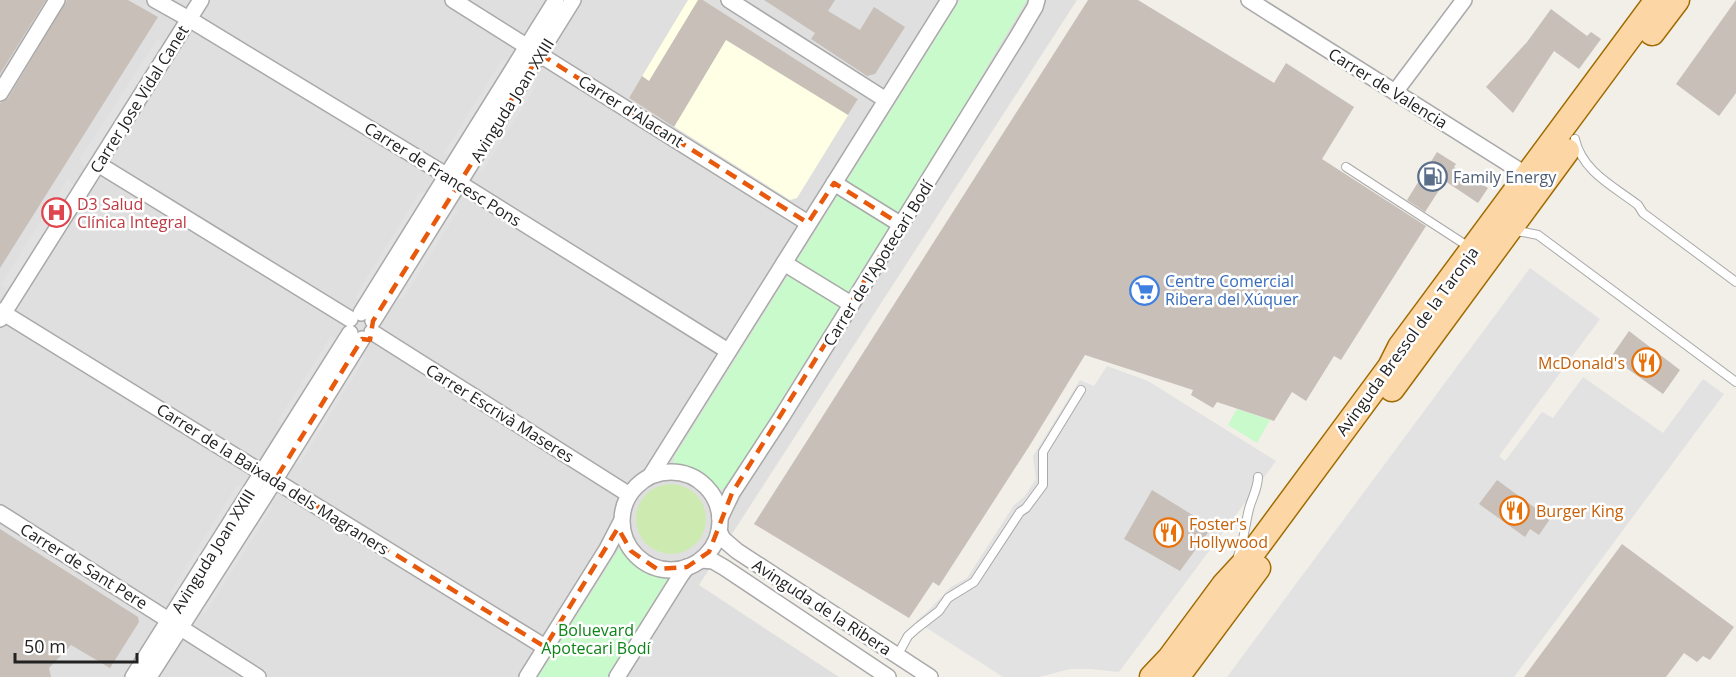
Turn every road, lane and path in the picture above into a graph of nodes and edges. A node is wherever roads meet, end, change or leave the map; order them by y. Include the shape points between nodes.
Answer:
1 (57, 0) edge
2 (155, 0) edge
3 (201, 0) edge
4 (453, 0) edge
5 (556, 0) edge
6 (573, 0) edge
7 (729, 0) edge
8 (949, 0) edge
9 (1249, 0) edge
10 (1464, 0) edge
11 (1657, 0) edge
12 (1677, 0) edge
13 (1039, 2) edge
14 (189, 19) junction
15 (534, 50) junction
16 (1395, 92) junction
17 (0, 93) edge
18 (886, 100) junction
19 (1575, 139) junction
20 (98, 164) junction
21 (1346, 167) dead end
22 (1528, 176) junction
23 (453, 179) junction
24 (834, 183) junction
25 (808, 223) junction
26 (900, 224) junction
27 (1507, 233) junction
28 (1473, 249) junction
29 (784, 263) junction
30 (1736, 282) edge
31 (851, 304) junction
32 (1, 314) edge
33 (361, 326) junction
34 (728, 351) junction
35 (1736, 382) edge
36 (1081, 390) dead end
37 (651, 475) junction
38 (269, 476) junction
39 (1258, 477) dead end
40 (628, 494) junction
41 (0, 513) edge
42 (621, 522) junction
43 (719, 525) junction
44 (701, 560) junction
45 (687, 567) junction
46 (1224, 585) junction
47 (175, 624) junction
48 (545, 647) junction
49 (897, 656) junction
50 (133, 677) edge
51 (149, 677) edge
52 (258, 677) edge
53 (527, 677) edge
54 (617, 677) edge
55 (888, 677) edge
56 (930, 677) edge
57 (1152, 677) edge
58 (1177, 677) edge

1 - 17 street
2 - 14 street, Carrer de Francesc Pons
3 - 14 street, Carrer Jose Vidal Canet
4 - 15 street, Carrer d'Alacant
5 - 15 street, Avinguda Joan XXIII
6 - 15 street, Avinguda Joan XXIII
7 - 18 street
8 - 18 street
9 - 16 street, Carrer de Valencia
10 - 16 street
11 - 22 main road, Avinguda Bressol de la Taronja
12 - 19 main road, Avinguda Bressol de la Taronja
13 - 26 street, Carrer de l'Apotecari Bodí
14 - 20 street, Carrer Jose Vidal Canet
14 - 23 street, Carrer de Francesc Pons
15 - 23 street, Avinguda Joan XXIII
15 - 25 street, Carrer d'Alacant
16 - 22 street, Carrer de Valencia
18 - 24 street
19 - 27 main road, Avinguda Bressol de la Taronja
19 - 30 lane via 1587,166
20 - 32 street, Carrer Jose Vidal Canet
20 - 33 street, Carrer Escrivà Maseres
21 - 28 lane
22 - 28 main road, Avinguda Bressol de la Taronja
23 - 33 street, Avinguda Joan XXIII
23 - 34 street, Carrer de Francesc Pons
24 - 25 street
24 - 26 street
25 - 29 street
26 - 31 street, Carrer de l'Apotecari Bodí
27 - 35 lane via 1538,235
27 - 58 main road, Avinguda Bressol de la Taronja
28 - 46 main road, Avinguda Bressol de la Taronja via 1248,559
29 - 31 street
29 - 34 street
31 - 43 street, Carrer de l'Apotecari Bodí via 732,493
32 - 38 street, Carrer de la Baixada dels Magraners
33 - 38 street, Avinguda Joan XXIII
33 - 40 street, Carrer Escrivà Maseres
34 - 37 street
36 - 49 lane via 1043,452 1043,484 974,582 948,598 939,611 908,636
37 - 40 street
37 - 43 street via 667,471 697,478 717,502
38 - 47 street, Avinguda Joan XXIII
38 - 48 street, Carrer de la Baixada dels Magraners
39 - 46 lane via 1240,551
40 - 42 street
41 - 47 street, Carrer de Sant Pere
42 - 45 street via 631,551 643,562 672,570
42 - 48 street
43 - 44 street via 715,542
43 - 49 street, Avinguda de la Ribera via 723,539 736,551
44 - 45 street
44 - 55 street, Avinguda de la Ribera via 725,568
45 - 54 street
46 - 57 main road, Avinguda Bressol de la Taronja
47 - 50 street, Avinguda Joan XXIII
47 - 51 street, Avinguda Joan XXIII
47 - 52 street, Carrer de Sant Pere
48 - 53 street
49 - 56 street, Avinguda de la Ribera

